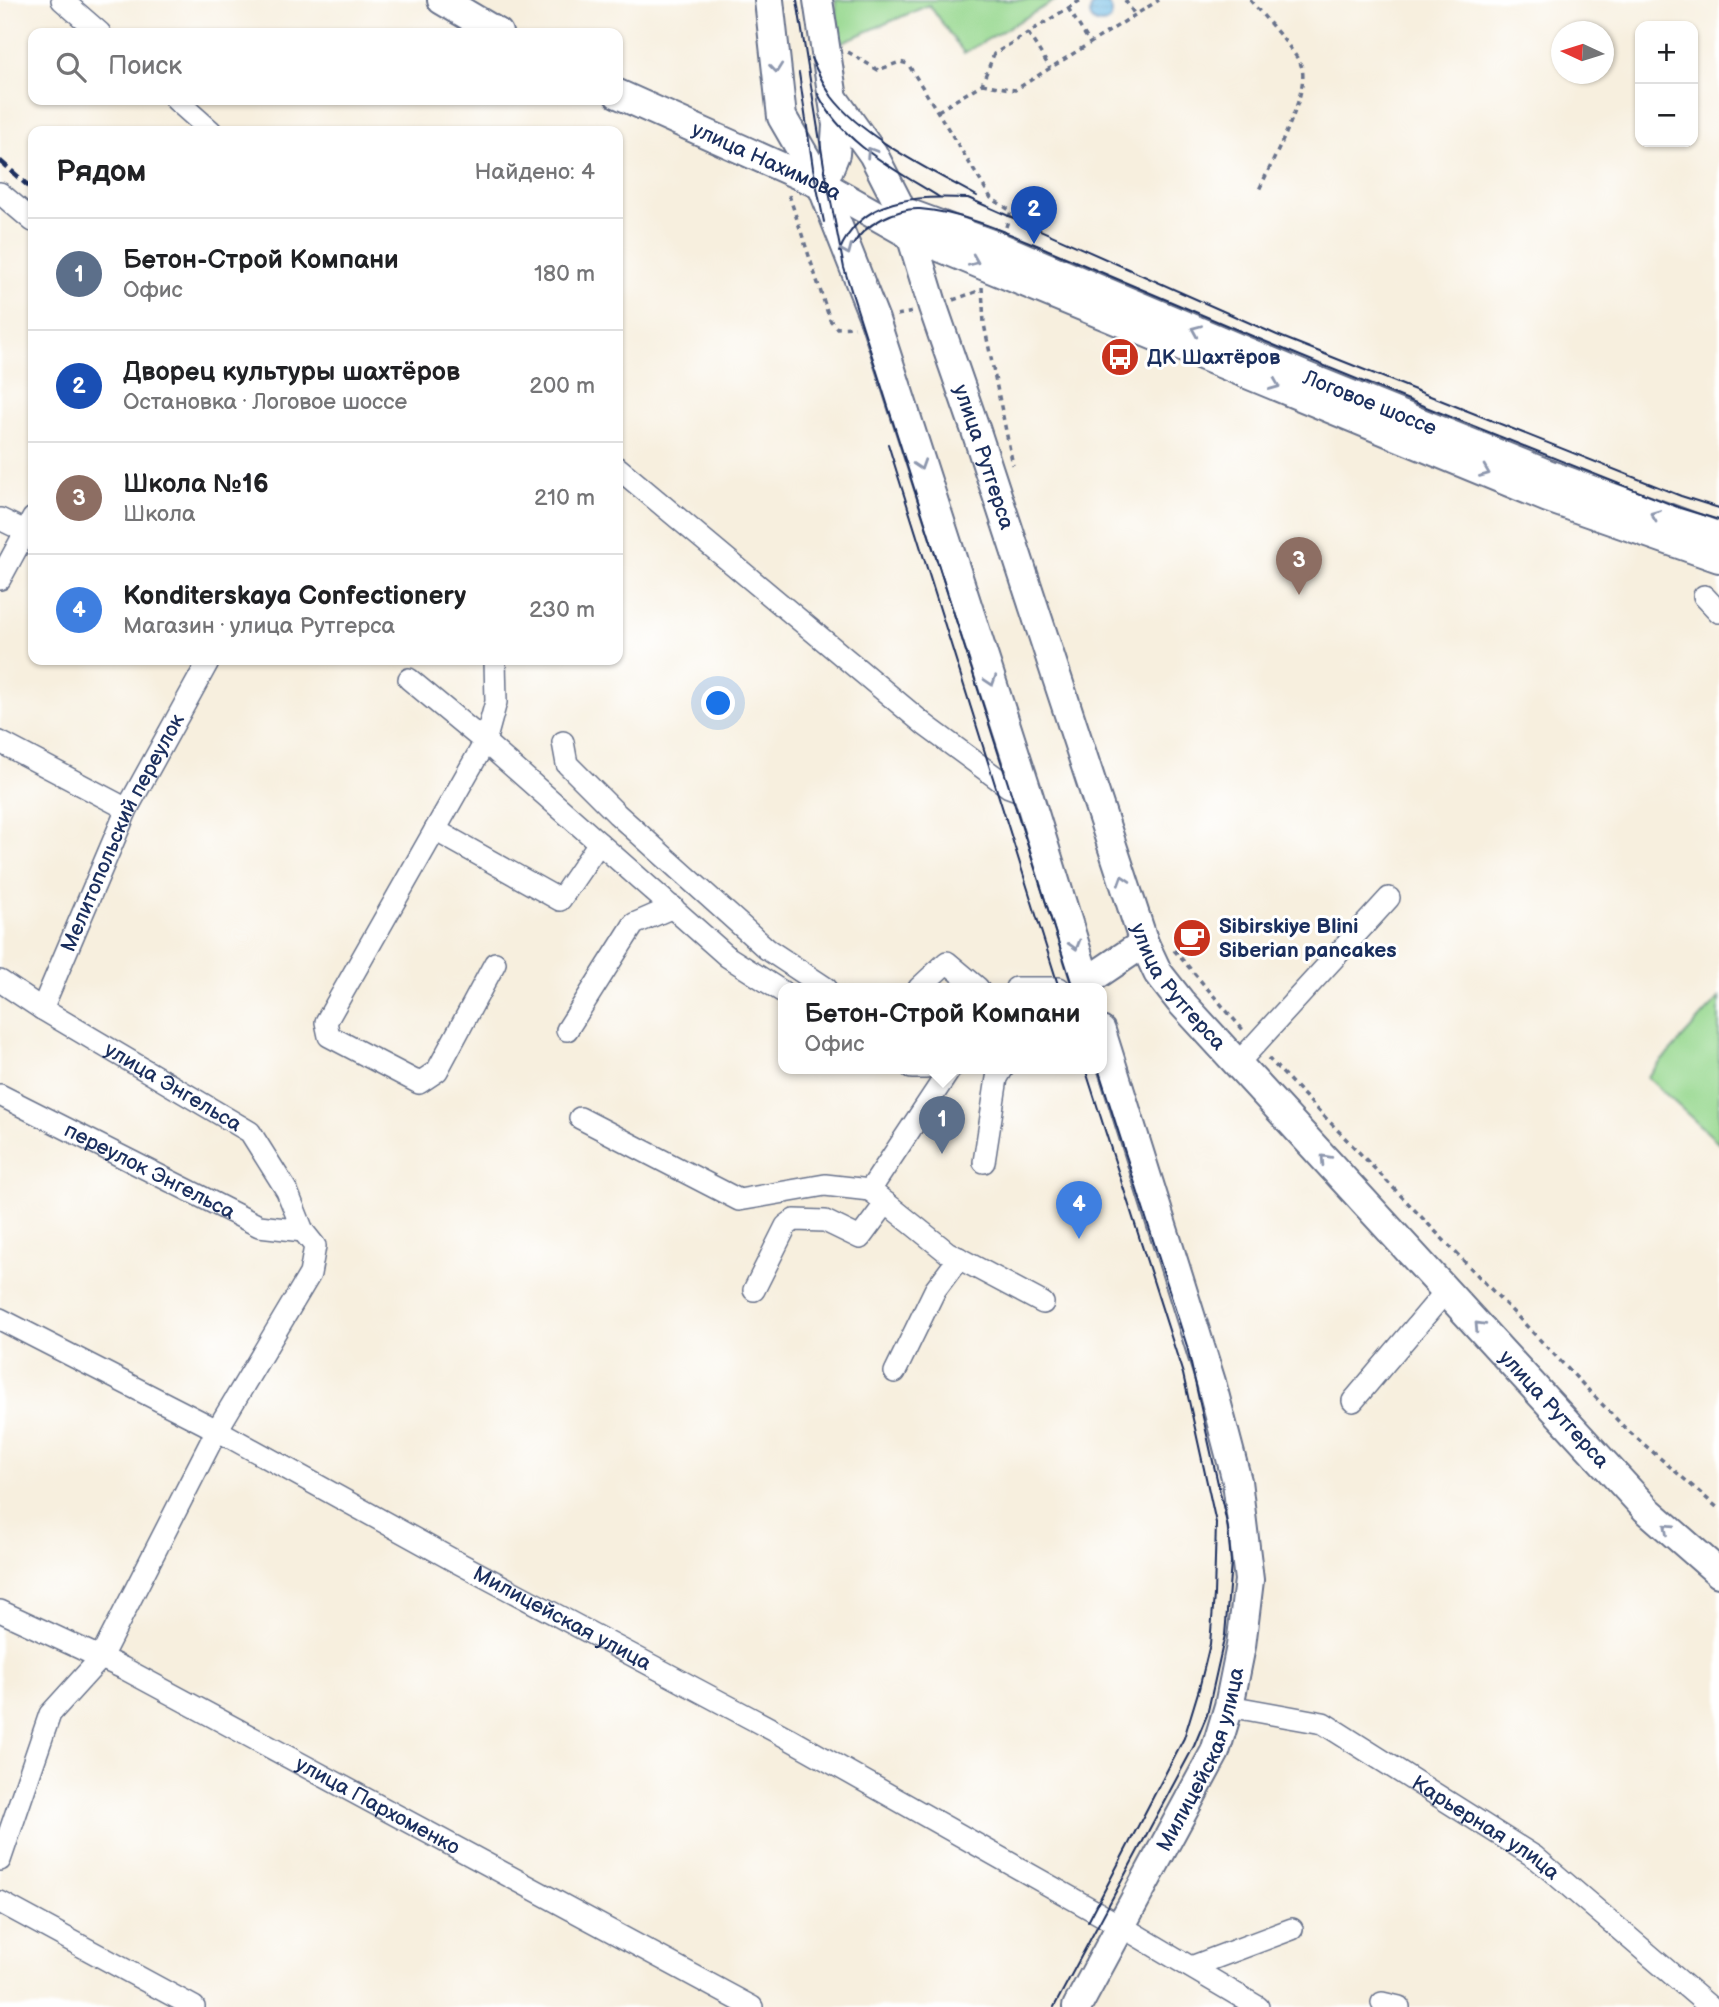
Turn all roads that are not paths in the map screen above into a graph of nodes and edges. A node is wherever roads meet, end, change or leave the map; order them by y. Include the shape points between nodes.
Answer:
1 (62, 0) edge
2 (442, 0) edge
3 (769, 0) edge
4 (818, 0) edge
5 (94, 28) edge
6 (490, 28) edge
7 (623, 96) edge
8 (833, 97) junction
9 (182, 105) edge
10 (205, 126) edge
11 (825, 187) junction
12 (0, 193) edge
13 (28, 217) edge
14 (906, 223) junction
15 (623, 472) edge
16 (0, 519) edge
17 (28, 527) edge
18 (28, 533) edge
19 (1719, 537) edge
20 (1719, 558) edge
21 (0, 579) edge
22 (1704, 596) dead end
23 (1719, 611) edge
24 (206, 665) edge
25 (495, 665) edge
26 (409, 679) dead end
27 (564, 741) dead end
28 (0, 742) edge
29 (485, 742) junction
30 (1028, 794) junction
31 (127, 808) junction
32 (435, 830) junction
33 (599, 843) junction
34 (1389, 898) dead end
35 (673, 907) junction
36 (1156, 943) junction
37 (495, 963) dead end
38 (0, 981) edge
39 (818, 983) edge
40 (924, 983) edge
41 (972, 983) edge
42 (1072, 983) edge
43 (1079, 983) edge
44 (778, 989) edge
45 (42, 1009) junction
46 (567, 1030) dead end
47 (1107, 1050) edge
48 (1246, 1053) junction
49 (948, 1074) edge
50 (999, 1074) edge
51 (0, 1095) edge
52 (580, 1118) dead end
53 (984, 1162) dead end
54 (878, 1196) junction
55 (303, 1231) junction
56 (958, 1258) junction
57 (754, 1290) dead end
58 (1446, 1291) junction
59 (1043, 1303) dead end
60 (0, 1319) edge
61 (895, 1372) dead end
62 (1353, 1401) dead end
63 (217, 1430) junction
64 (1719, 1573) edge
65 (0, 1611) edge
66 (100, 1659) junction
67 (1230, 1706) junction
68 (0, 1860) edge
69 (0, 1902) edge
70 (1121, 1926) junction
71 (1292, 1929) dead end
72 (1191, 1967) junction
73 (194, 2007) edge
74 (752, 2007) edge
75 (1077, 2007) edge
76 (1258, 2007) edge
77 (1710, 2007) edge

1 - 5 street
2 - 6 main road
3 -> 11 main road via 782,117
4 - 8 main road
7 - 11 main road, улица Нахимова
8 - 11 main road via 838,125
14 -> 8 main road, улица Рутгерса via 873,154
9 - 10 street
11 - 14 main road, улица Нахимова
11 -> 30 main road via 874,320
12 - 13 street
19 -> 14 main road, Логовое шоссе via 1304,376 999,247
14 -> 20 main road, Логовое шоссе via 1548,498
36 -> 14 main road, улица Рутгерса
15 - 30 street via 925,725 1009,787
16 - 17 street
18 - 21 street
22 - 23 street
24 - 31 street, Мелитопольский переулок
25 - 29 street via 496,702
26 - 29 street
27 - 39 street via 567,764 617,814 767,949
28 - 31 street
29 - 32 street
29 - 33 street
30 -> 42 main road
31 - 45 street, Мелитопольский переулок
32 - 33 street via 560,900
32 - 37 street via 326,1022 329,1036 419,1083 437,1071
33 - 35 street
34 - 48 street
35 - 44 street via 728,957
35 - 46 street via 634,925
36 - 43 main road
36 - 48 main road, улица Рутгерса via 1158,973
38 - 45 street, улица Энгельса
40 - 41 street via 947,962
45 - 55 street, улица Энгельса via 250,1132 287,1191
47 - 67 main road, Милицейская улица via 1211,1382 1237,1481 1249,1580
58 -> 48 main road, улица Рутгерса
49 - 54 street
50 - 53 street
51 - 55 street, переулок Энгельса via 259,1226
52 - 54 street via 739,1200 825,1185
54 - 56 street
54 - 57 street via 860,1238 825,1221 794,1220 786,1226
55 - 63 street, улица Энгельса via 315,1246 310,1273
56 - 59 street
56 - 61 street via 935,1290
58 - 62 street
64 -> 58 main road, улица Рутгерса via 1646,1509
60 - 63 street, Милицейская улица
63 - 66 street, улица Энгельса
63 - 70 street, Милицейская улица via 788,1738
65 - 66 street, улица Пархоменко
66 - 68 street, улица Энгельса via 50,1714
66 - 74 street, улица Пархоменко
67 - 70 main road, Милицейская улица via 1215,1752
67 - 77 street, Карьерная улица via 1322,1723 1535,1857
69 - 73 street
70 - 72 street
70 - 75 main road, Милицейская улица
71 - 72 street
72 - 76 street

